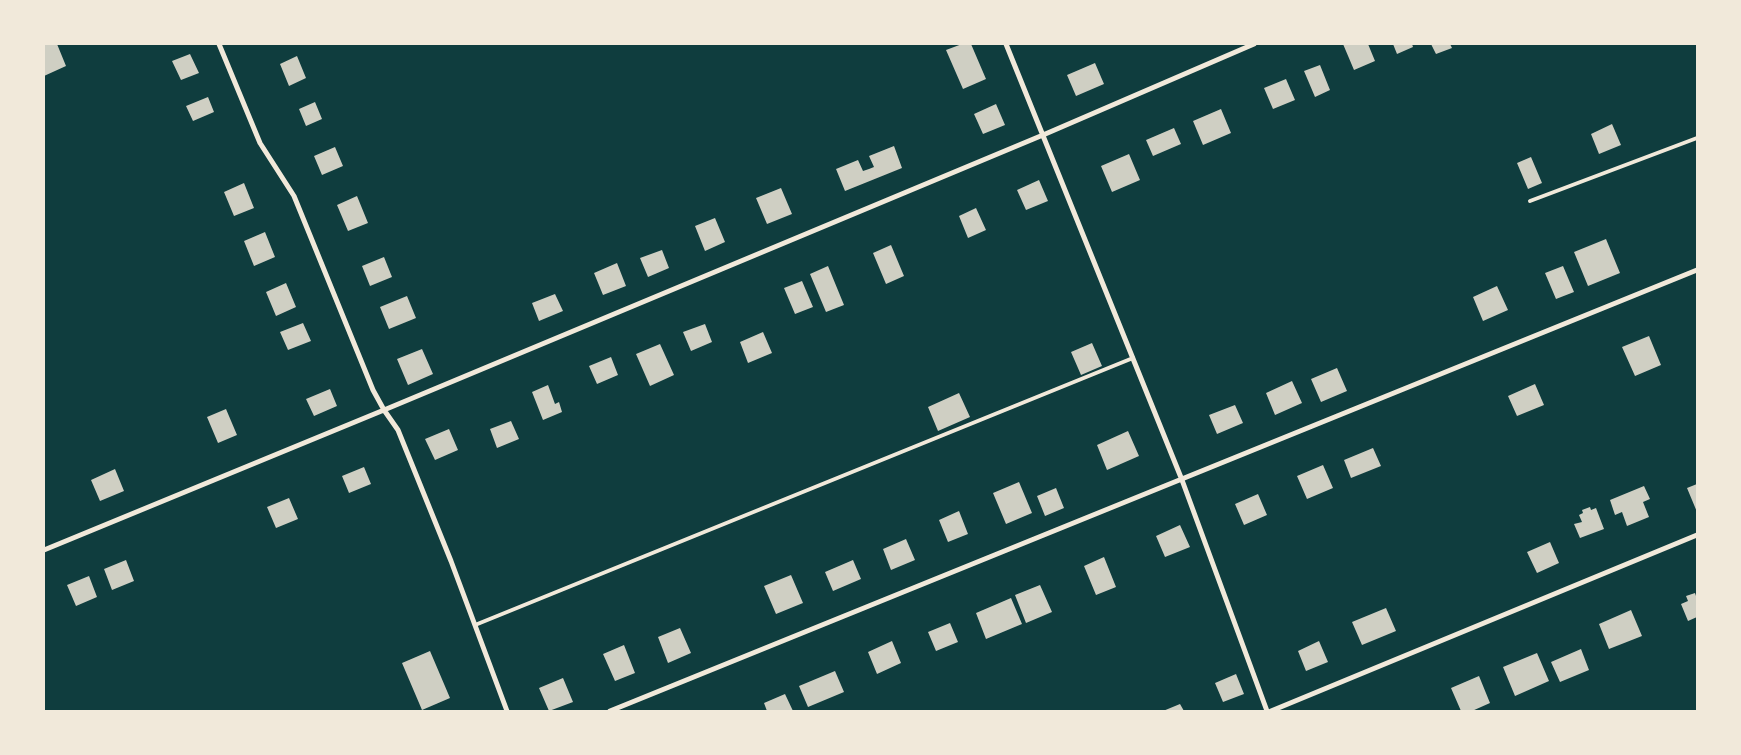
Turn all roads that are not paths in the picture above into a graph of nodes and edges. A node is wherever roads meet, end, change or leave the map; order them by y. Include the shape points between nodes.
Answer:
1 (219, 44) edge
2 (1006, 44) edge
3 (1254, 44) edge
4 (1043, 135) junction
5 (1697, 138) edge
6 (1530, 201) dead end
7 (1697, 270) edge
8 (1133, 358) junction
9 (384, 410) junction
10 (1182, 480) junction
11 (1697, 535) edge
12 (44, 550) edge
13 (475, 625) junction
14 (507, 711) edge
15 (610, 711) edge
16 (1269, 711) edge

1 - 9 street via 260,143 294,196
2 - 4 street
3 - 4 street
4 - 8 street
4 - 9 street
5 - 6 lane
7 - 10 street
8 - 10 street
8 - 13 lane
9 - 12 street
9 - 13 street via 398,430
10 - 15 street
10 - 16 street
11 - 16 street
13 - 14 street

